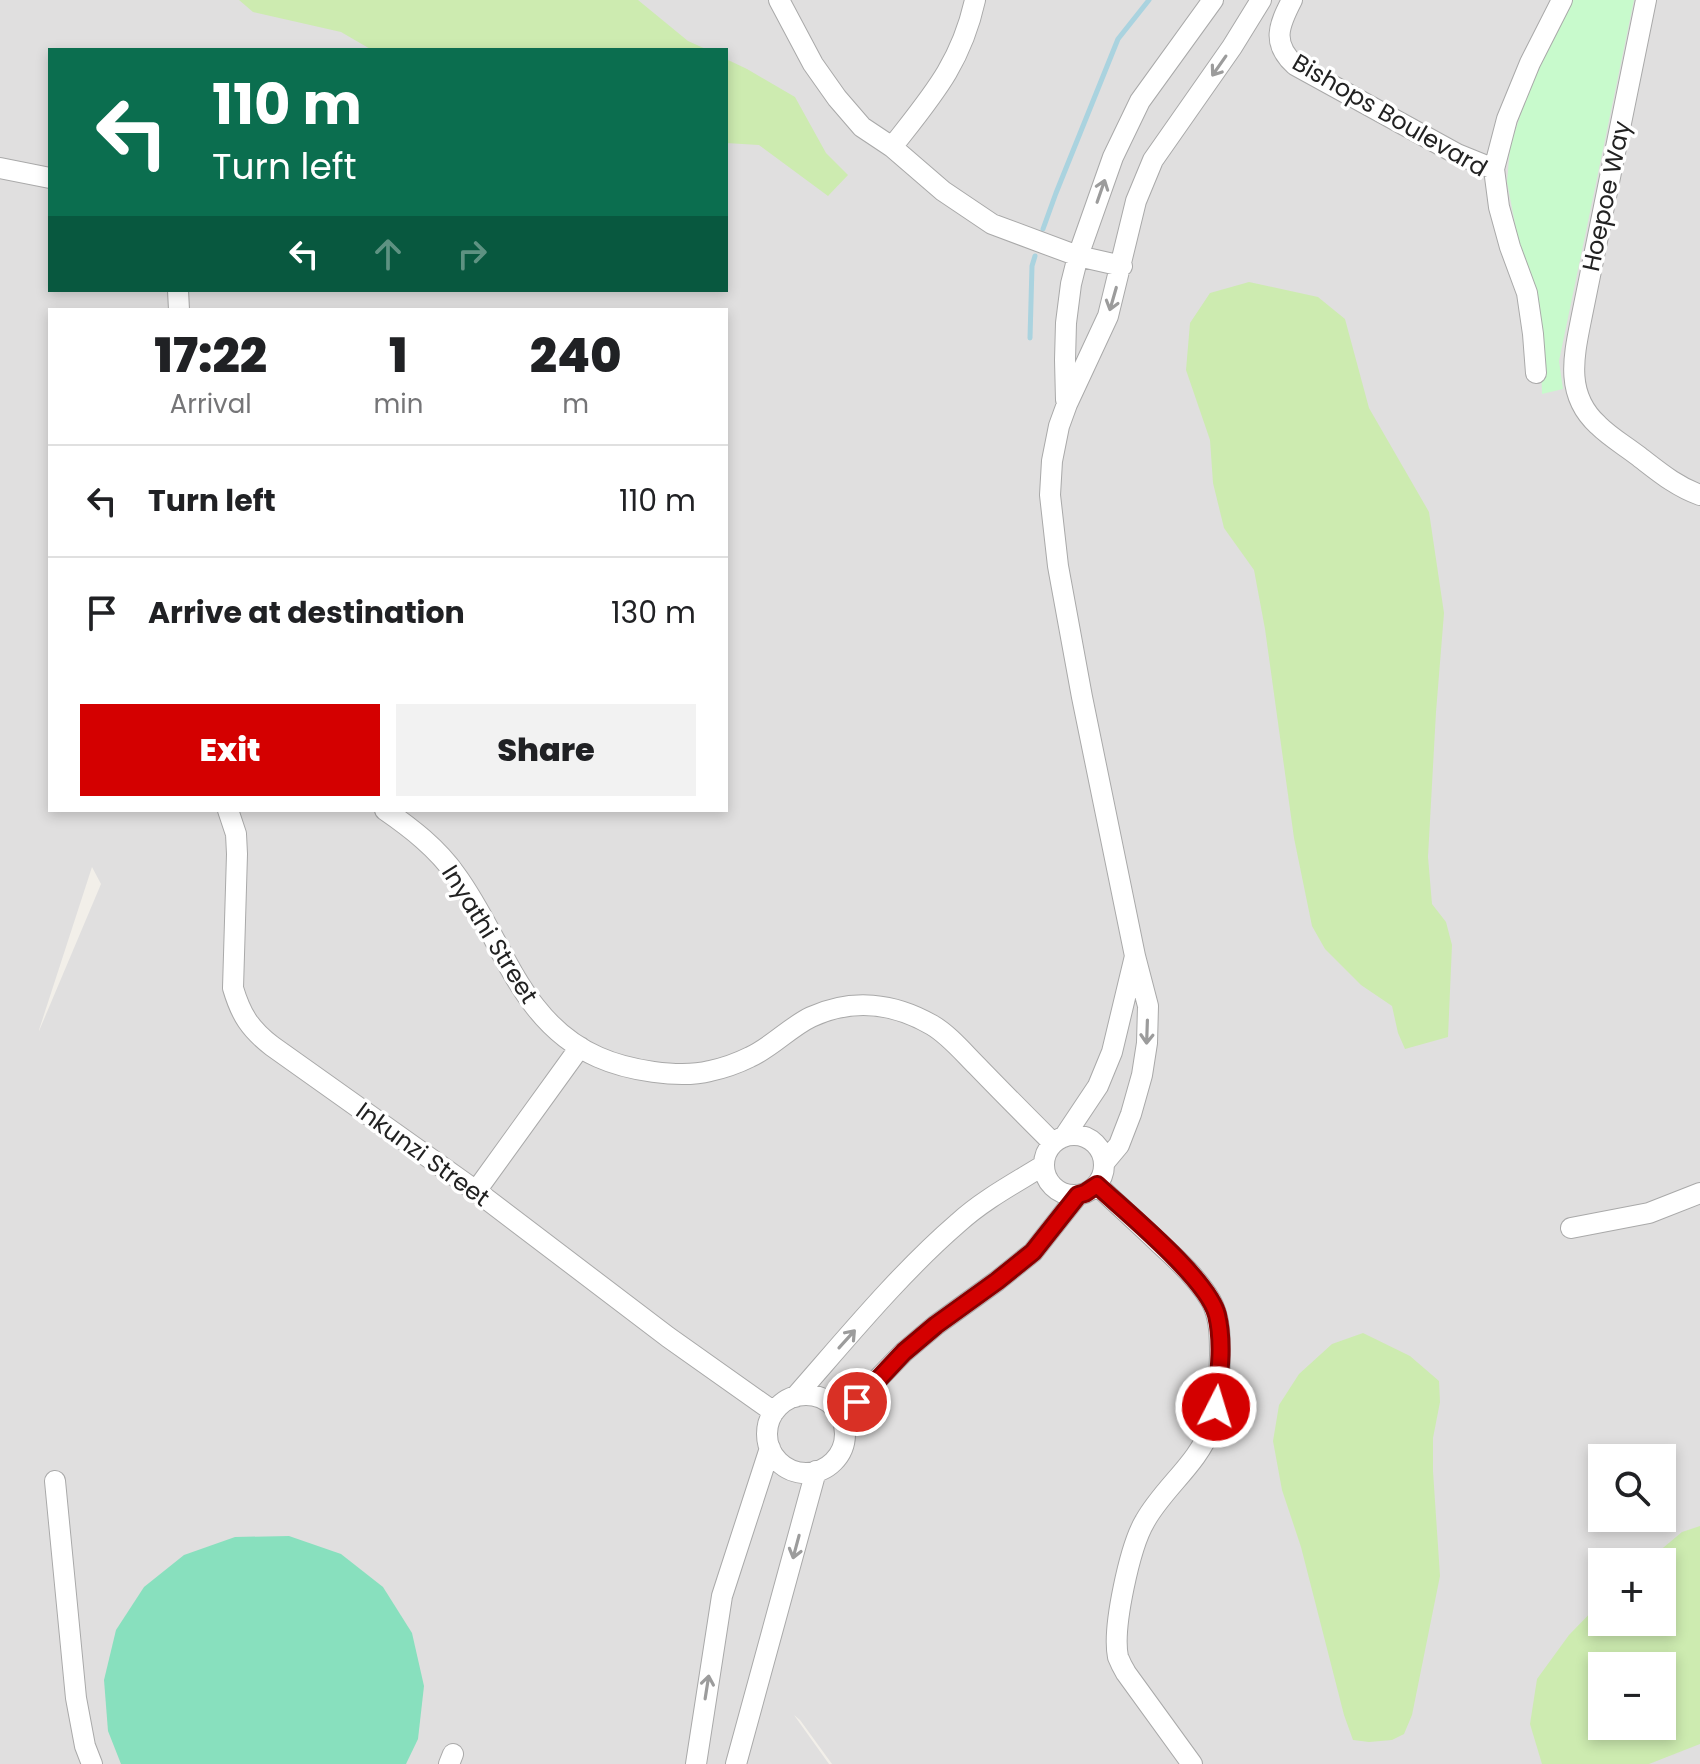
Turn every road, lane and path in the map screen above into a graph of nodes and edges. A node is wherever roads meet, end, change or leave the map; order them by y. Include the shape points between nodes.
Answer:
1 (779, 0) edge
2 (975, 0) edge
3 (1213, 0) edge
4 (1261, 0) edge
5 (1292, 0) edge
6 (1562, 0) edge
7 (1646, 0) edge
8 (892, 147) junction
9 (0, 168) edge
10 (1494, 169) junction
11 (48, 178) edge
12 (1078, 256) junction
13 (1122, 266) junction
14 (1536, 373) dead end
15 (1067, 404) junction
16 (1700, 495) edge
17 (229, 812) edge
18 (410, 817) edge
19 (1135, 956) junction
20 (580, 1047) junction
21 (1059, 1140) junction
22 (1104, 1163) junction
23 (1044, 1165) junction
24 (1097, 1185) junction
25 (476, 1191) junction
26 (1700, 1193) edge
27 (1078, 1195) junction
28 (1571, 1228) dead end
29 (795, 1397) junction
30 (774, 1412) junction
31 (841, 1417) junction
32 (770, 1448) junction
33 (816, 1471) junction
34 (55, 1481) dead end
35 (92, 1764) edge
36 (696, 1764) edge
37 (736, 1764) edge
38 (1192, 1764) edge

1 - 8 street via 837,98 862,127
2 - 8 street via 951,68
12 -> 3 street via 1113,157 1140,101
4 -> 13 street via 1153,160 1136,201
5 - 10 street, Bishops Boulevard via 1279,40 1295,65
6 - 10 street via 1507,119
7 - 16 street, Hoepoe Way via 1573,378 1579,400 1595,423 1668,480
8 - 12 street via 992,224
9 - 11 street
10 - 14 street, Bishops Boulevard via 1499,207 1527,293
12 - 13 street
12 - 15 street via 1066,323
13 -> 15 street via 1108,316
15 - 19 street via 1052,461 1050,495 1058,566
17 - 25 street, Inkunzi Street via 236,834 233,988 239,1009 272,1046
18 - 20 street, Inyathi Street via 473,900 524,993 546,1020
19 - 21 street via 1112,1052 1098,1086
19 -> 22 street via 1148,1006 1147,1043 1131,1114 1119,1145
20 - 21 street, Inyathi Street via 621,1066 651,1072 708,1072 754,1056 810,1018 872,1005 893,1008 936,1027
20 - 25 street
21 - 22 street via 1073,1135 1091,1140
21 - 23 street via 1046,1153
22 - 24 street
23 - 27 street via 1054,1188
29 -> 23 street via 959,1222
24 - 27 street
24 - 38 street via 1183,1265 1217,1315 1219,1378 1211,1427 1197,1454 1144,1522 1121,1602 1117,1640 1126,1673
25 - 30 street, Inkunzi Street
26 - 28 street via 1649,1213
27 - 31 street via 1033,1252 904,1352
29 - 30 street
29 - 31 street via 827,1401
30 - 32 street
31 - 33 street via 842,1450 836,1460
32 - 33 street via 794,1471
36 -> 32 street via 722,1596
33 -> 37 street
34 - 35 street via 76,1698

